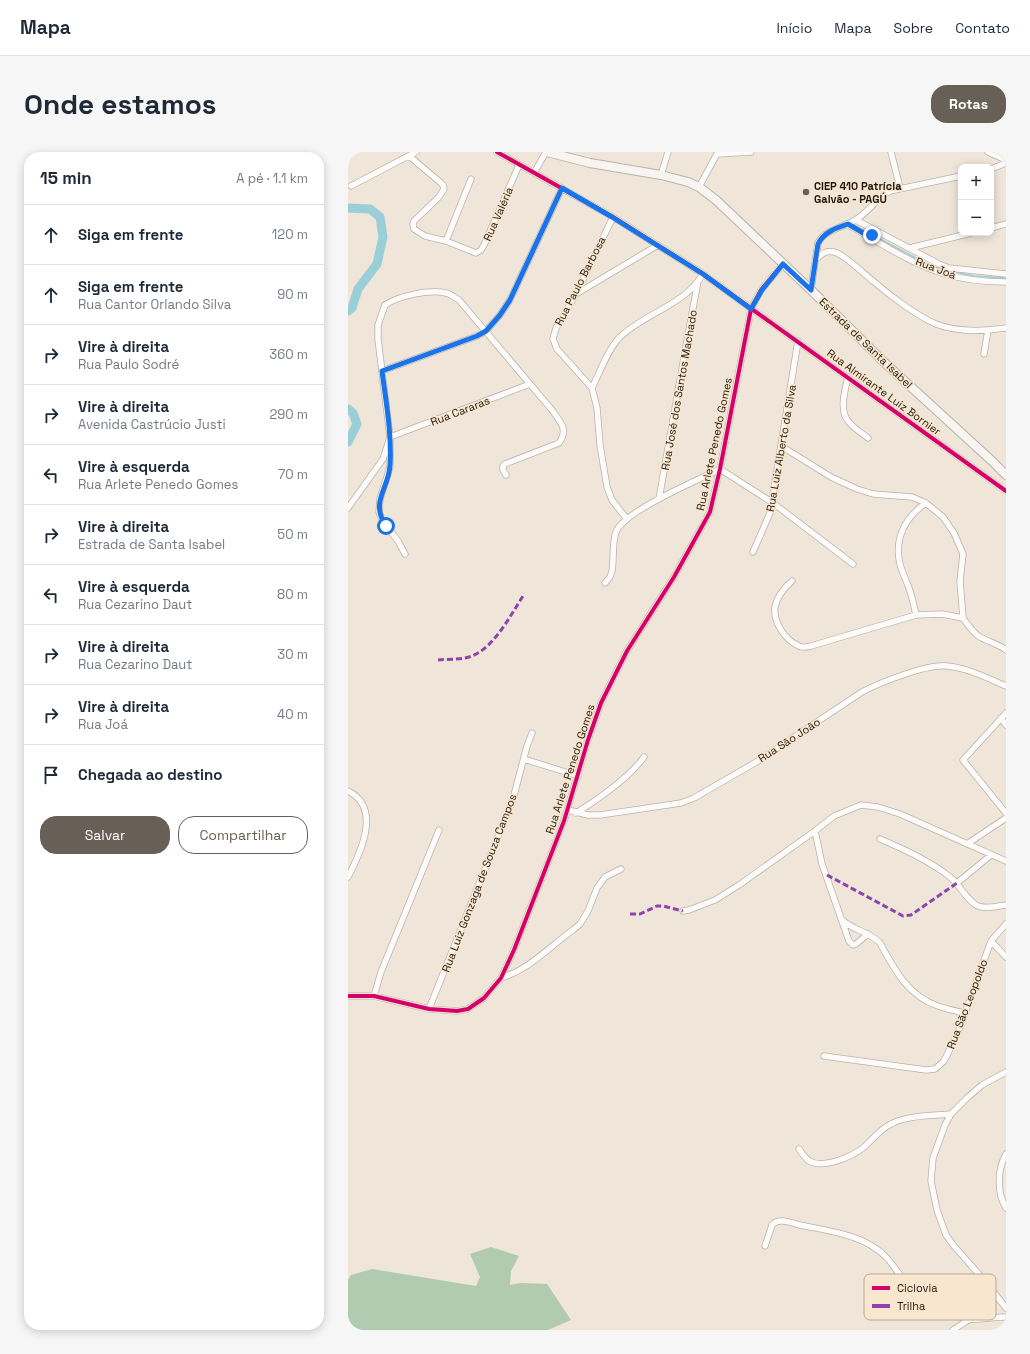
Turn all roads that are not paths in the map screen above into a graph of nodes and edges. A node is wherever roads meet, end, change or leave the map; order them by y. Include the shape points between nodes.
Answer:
1 (416, 152) edge
2 (497, 152) edge
3 (546, 152) edge
4 (668, 152) edge
5 (751, 152) edge
6 (891, 152) edge
7 (988, 152) edge
8 (718, 153) edge
9 (409, 156) junction
10 (1006, 160) edge
11 (1006, 163) edge
12 (519, 165) junction
13 (994, 168) edge
14 (534, 173) junction
15 (661, 175) junction
16 (958, 177) edge
17 (471, 179) dead end
18 (350, 186) dead end
19 (699, 187) junction
20 (562, 188) junction
21 (900, 188) junction
22 (612, 217) junction
23 (856, 220) junction
24 (848, 224) junction
25 (1006, 224) edge
26 (994, 227) edge
27 (873, 234) junction
28 (959, 236) edge
29 (446, 241) junction
30 (658, 245) junction
31 (910, 248) junction
32 (816, 259) junction
33 (783, 264) junction
34 (703, 274) junction
35 (1006, 274) edge
36 (698, 281) junction
37 (1006, 282) edge
38 (811, 290) junction
39 (576, 294) junction
40 (751, 309) junction
41 (1006, 328) edge
42 (988, 330) junction
43 (486, 331) junction
44 (798, 341) junction
45 (984, 354) dead end
46 (382, 371) junction
47 (848, 377) junction
48 (530, 384) junction
49 (592, 388) junction
50 (390, 438) junction
51 (868, 438) dead end
52 (781, 446) junction
53 (720, 469) junction
54 (506, 475) dead end
55 (1006, 475) edge
56 (1006, 491) edge
57 (660, 499) junction
58 (772, 503) junction
59 (926, 503) junction
60 (348, 508) edge
61 (626, 518) junction
62 (753, 552) dead end
63 (405, 554) dead end
64 (853, 564) dead end
65 (792, 581) dead end
66 (605, 583) dead end
67 (916, 615) junction
68 (962, 618) junction
69 (1006, 650) edge
70 (1006, 686) edge
71 (1006, 713) edge
72 (1001, 718) junction
73 (1006, 725) edge
74 (532, 733) dead end
75 (644, 757) dead end
76 (524, 759) junction
77 (578, 776) junction
78 (348, 791) edge
79 (568, 810) junction
80 (576, 813) junction
81 (1006, 813) edge
82 (1006, 818) edge
83 (439, 830) dead end
84 (815, 831) junction
85 (880, 839) dead end
86 (967, 844) junction
87 (990, 855) junction
88 (1006, 861) edge
89 (621, 869) dead end
90 (348, 877) edge
91 (957, 883) junction
92 (1006, 905) edge
93 (683, 911) dead end
94 (841, 919) junction
95 (1006, 924) edge
96 (868, 934) junction
97 (991, 941) junction
98 (1006, 957) edge
99 (501, 978) junction
100 (348, 996) edge
101 (374, 996) junction
102 (429, 1009) junction
103 (965, 1013) junction
104 (824, 1056) dead end
105 (1006, 1072) edge
106 (951, 1114) junction
107 (799, 1149) dead end
108 (1006, 1154) edge
109 (1006, 1208) edge
110 (765, 1246) dead end
111 (899, 1274) edge
112 (979, 1274) edge
113 (996, 1295) edge
114 (1006, 1308) edge
115 (1006, 1317) edge
116 (996, 1318) edge
117 (968, 1320) edge
118 (953, 1330) edge

1 - 9 street
2 - 12 street, Rua Almirante Luiz Bornier
3 - 14 street
3 - 15 main road, Estrada de Santa Isabel
4 - 15 street
5 - 8 street
6 - 21 street
7 - 10 street
8 - 19 street
9 - 18 street
9 - 29 street, Rua Valéria via 440,182 444,189 414,221 414,229 425,236
11 - 13 street
12 - 14 street, Rua Almirante Luiz Bornier
12 - 29 street, Rua Valéria via 481,250 474,252
14 - 20 street, Rua Almirante Luiz Bornier
15 - 19 main road, Estrada de Santa Isabel
16 - 21 street
17 - 29 street
19 - 33 main road, Estrada de Santa Isabel
20 - 22 street, Rua Almirante Luiz Bornier
20 - 43 street via 510,300
21 - 23 street via 884,194
22 - 30 street, Rua Almirante Luiz Bornier
22 - 39 street, Rua Paulo Barbosa
23 - 24 street
23 - 27 street, Rua Joá
24 - 27 street, Rua Joá
24 - 32 street via 821,238
25 - 26 street
27 - 31 street, Rua Joá
27 - 37 street, Rua Joá via 906,257 946,274 967,279
28 - 31 street
30 - 34 street, Rua Almirante Luiz Bornier
30 - 39 street
31 - 35 street, Rua Joá via 950,268
32 - 38 street
32 - 42 street via 824,252 839,253 875,283 929,320 946,327
33 - 38 main road, Estrada de Santa Isabel
33 - 40 street, Rua Arlete Penedo Gomes via 762,290
34 - 36 street
34 - 40 street, Rua Almirante Luiz Bornier
36 - 49 street via 679,298 620,337 612,347
36 - 57 street, Rua José dos Santos Machado
38 - 55 main road, Estrada de Santa Isabel via 886,364
39 - 49 street, Rua Paulo Barbosa via 556,328 553,339 557,349
40 - 44 street, Rua Almirante Luiz Bornier
40 - 53 street, Rua Arlete Penedo Gomes
41 - 42 street
42 - 45 street
43 - 46 street via 467,341
43 - 46 street via 459,300 451,295 433,292 397,298 385,305 378,325
43 - 48 street
44 - 47 street, Rua Almirante Luiz Bornier
44 - 52 street, Rua Luiz Alberto da Silva
46 - 50 street
47 - 51 street via 844,400 845,415 849,423
47 - 56 street, Rua Almirante Luiz Bornier
48 - 50 street, Rua Cararas
48 - 54 street via 563,426 563,438 555,445 505,464 503,470
49 - 61 street, Rua Paulo Barbosa via 598,408 600,445 607,487 612,500
50 - 60 street via 383,459
50 - 63 street via 390,467 380,499 379,512
52 - 58 street, Rua Luiz Alberto da Silva
52 - 59 street via 831,477 857,489 873,494 912,497
53 - 57 street
53 - 58 street
53 - 77 street, Rua Arlete Penedo Gomes via 710,512 674,577 628,651 601,703
57 - 61 street
58 - 62 street, Rua Luiz Alberto da Silva via 768,519
58 - 64 street
59 - 67 street via 914,511 906,523 900,536 898,552
59 - 68 street via 949,524 963,554 960,581
61 - 66 street via 615,534 612,572
65 - 67 street via 777,600 775,613 783,632 799,646 811,646
67 - 68 street via 942,614
68 - 69 street via 980,637
70 - 80 street, Rua São João via 961,668 929,668 879,683 862,692 758,761 694,798 681,803 600,815
71 - 72 street
72 - 73 street
72 - 81 street via 963,760
74 - 76 street, Rua Luiz Gonzaga de Souza Campos
75 - 80 street via 632,772
76 - 77 street
76 - 102 street, Rua Luiz Gonzaga de Souza Campos via 513,799
77 - 79 street, Rua Arlete Penedo Gomes
78 - 90 street via 353,793 364,807 366,820 365,836
79 - 80 street, Rua São João
79 - 99 street, Rua Arlete Penedo Gomes
82 - 86 street
83 - 101 street via 381,972
84 - 86 street via 834,816 862,806 870,806 900,814
84 - 93 street via 715,900
84 - 94 street via 822,864
85 - 91 street via 935,866
86 - 87 street
87 - 88 street
87 - 91 street
89 - 99 street via 605,877 580,924 524,967 512,975
91 - 92 street via 975,905
94 - 96 street via 847,925
94 - 96 street via 853,945
95 - 97 street, Rua São Leopoldo
96 - 103 street via 880,943 901,980 916,993 938,1006
97 - 98 street
97 - 103 street, Rua São Leopoldo
99 - 102 street, Rua Arlete Penedo Gomes via 484,998 468,1009
100 - 101 street, Rua Arlete Penedo Gomes
101 - 102 street, Rua Arlete Penedo Gomes
103 - 104 street, Rua São Leopoldo via 946,1057 936,1069 926,1070
105 - 106 street via 982,1085
106 - 107 street via 891,1123 852,1155 832,1162 813,1162
106 - 112 street via 933,1158 931,1181 946,1235
108 - 109 street via 999,1180
110 - 111 street via 774,1222 790,1222 849,1236 867,1243 878,1249
113 - 114 street
115 - 116 street
117 - 118 street

